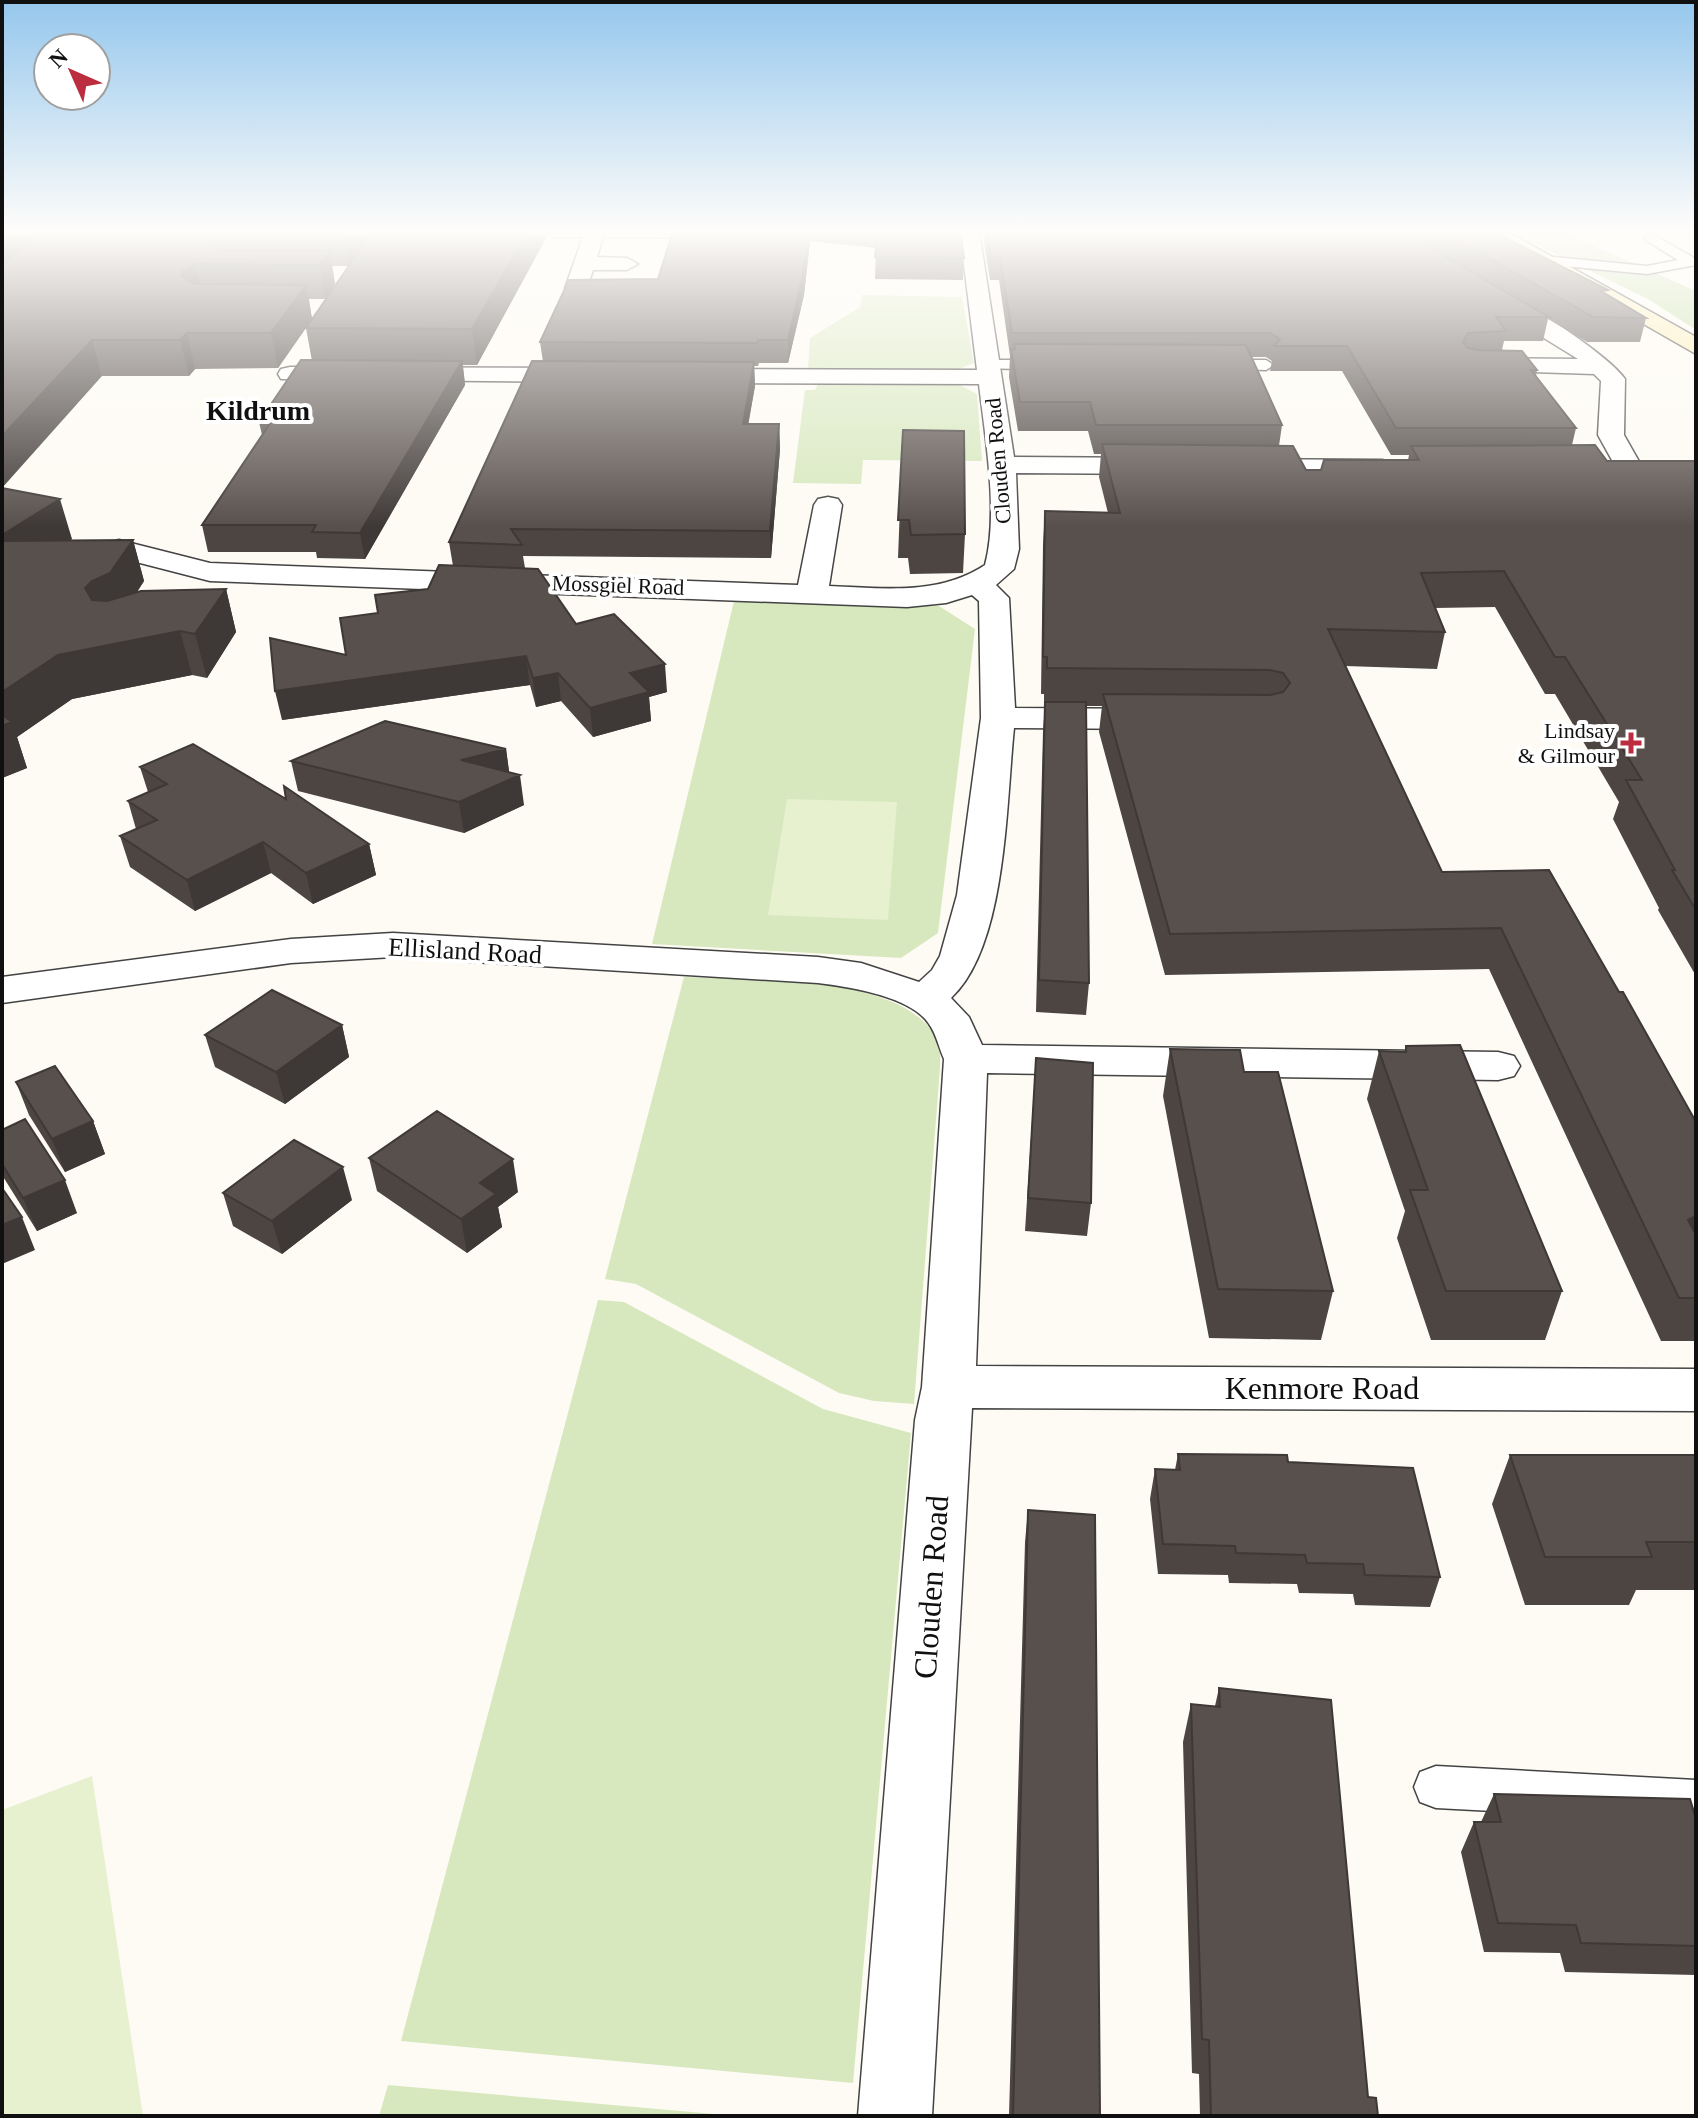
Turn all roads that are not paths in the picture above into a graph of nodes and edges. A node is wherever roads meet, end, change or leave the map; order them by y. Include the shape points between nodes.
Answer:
1 (983, 330) edge
2 (1546, 330) edge
3 (1667, 330) edge
4 (1696, 347) edge
5 (307, 348) edge
6 (1065, 365) edge
7 (1189, 365) edge
8 (1266, 365) dead end
9 (1472, 365) edge
10 (1601, 367) junction
11 (989, 371) junction
12 (603, 375) edge
13 (669, 376) edge
14 (1002, 465) junction
15 (1598, 465) edge
16 (1187, 467) edge
17 (1218, 467) edge
18 (1413, 468) edge
19 (828, 505) dead end
20 (119, 549) edge
21 (977, 584) junction
22 (812, 593) junction
23 (998, 718) junction
24 (1186, 719) edge
25 (2, 990) edge
26 (926, 998) junction
27 (966, 1059) junction
28 (1498, 1066) dead end
29 (949, 1387) junction
30 (1696, 1390) edge
31 (1436, 1787) dead end
32 (1696, 1801) edge
33 (895, 2116) edge

1 - 11 street, Clouden Road
2 - 10 street
3 - 4 street
5 - 12 street via 290,374
6 - 11 lane
7 - 8 lane
9 - 10 street
10 - 15 street via 1613,379 1611,435 1642,465
11 - 13 street
11 - 14 street, Clouden Road
14 - 16 street
14 - 21 street, Clouden Road via 1004,549 999,569
17 - 18 street via 1298,475
19 - 22 street
20 - 22 street, Mossgiel Road via 201,583
21 - 22 street, Mossgiel Road via 907,598
21 - 23 street via 994,598
23 - 24 street
23 - 26 street via 977,895 961,956 948,978
25 - 26 street, Ellisland Road via 291,951 393,945 818,970 861,976
26 - 27 street, Clouden Road via 948,1017
27 - 28 street
27 - 29 street, Clouden Road
29 - 30 street, Kenmore Road
29 - 33 street, Clouden Road via 942,1420
31 - 32 lane

